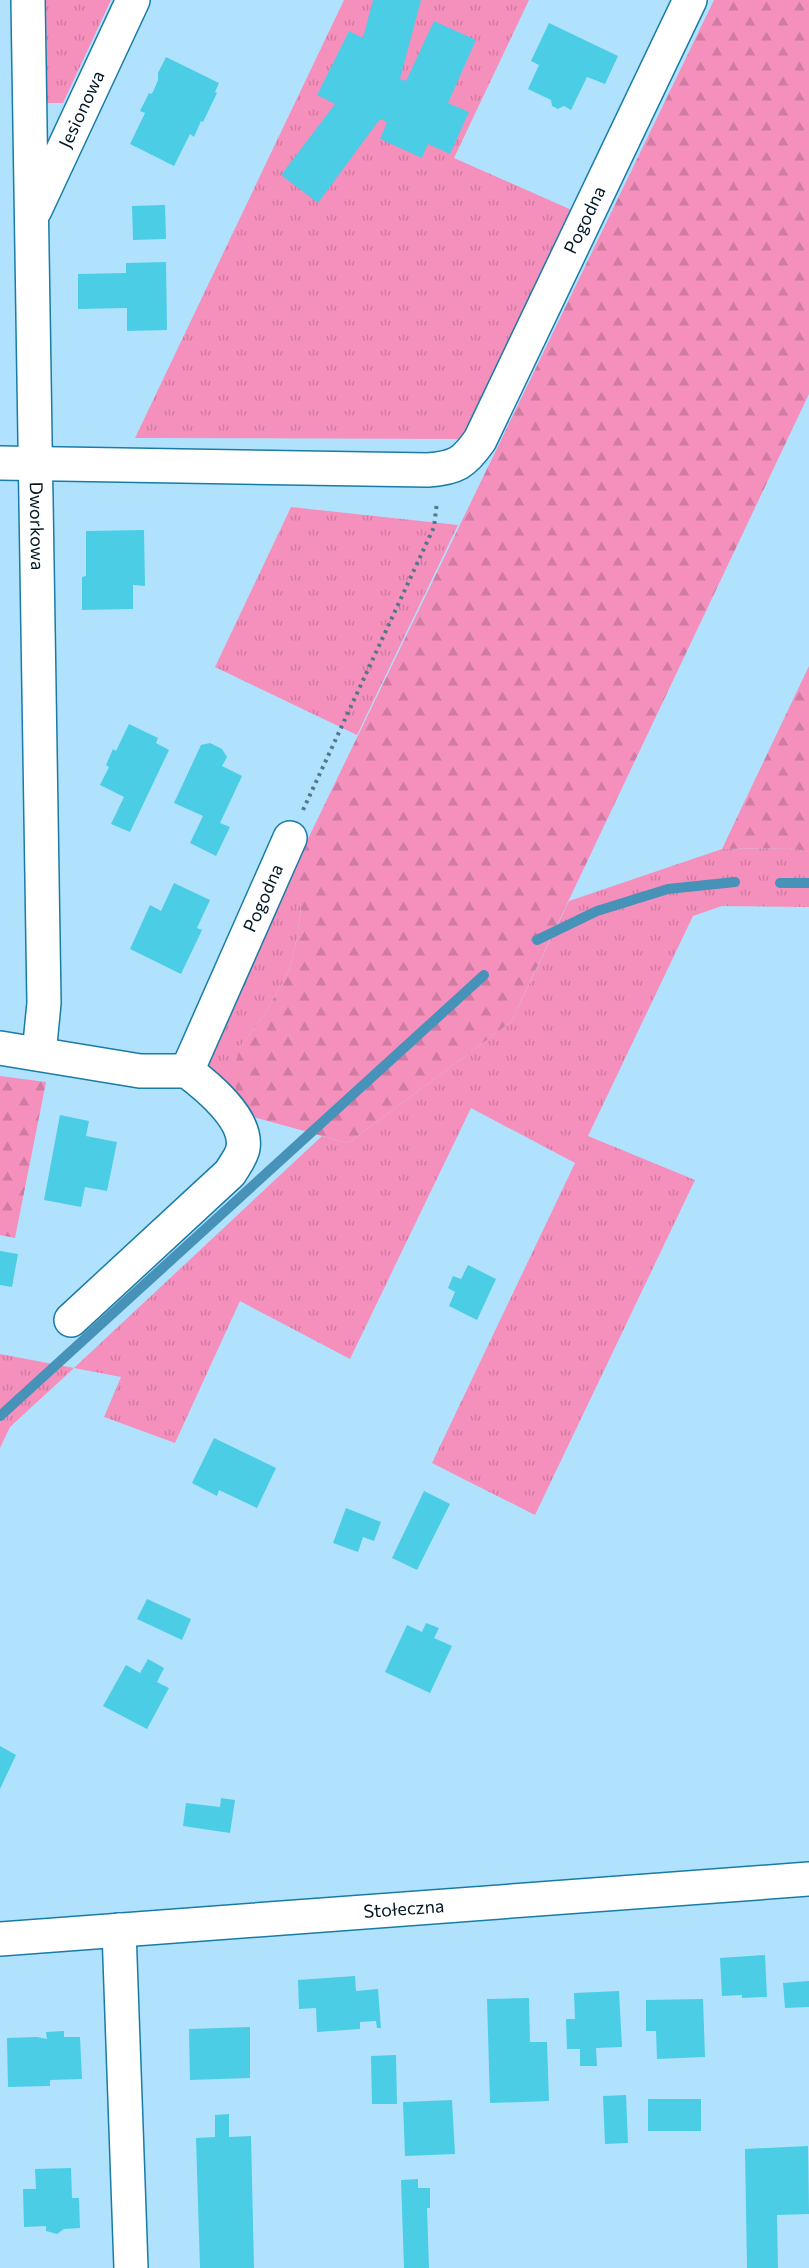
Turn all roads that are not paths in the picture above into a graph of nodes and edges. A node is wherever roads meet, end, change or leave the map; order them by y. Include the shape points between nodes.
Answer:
1 (28, 0) edge
2 (133, 0) edge
3 (690, 0) edge
4 (30, 219) junction
5 (0, 463) edge
6 (34, 463) junction
7 (290, 838) road end
8 (0, 1048) edge
9 (39, 1054) junction
10 (187, 1071) junction
11 (71, 1320) dead end
12 (809, 1879) edge
13 (120, 1930) junction
14 (0, 1939) edge
15 (130, 2268) edge

1 - 4 street, Dworkowa
2 - 4 street, Jesionowa
3 - 6 street, Pogodna via 480,440 464,459 449,469 428,470
4 - 6 street, Dworkowa
5 - 6 street, Pogodna
6 - 9 street, Dworkowa via 44,1003
7 - 10 street, Pogodna
8 - 9 street
9 - 10 street via 140,1071
10 - 11 street via 220,1099 240,1127 243,1149 230,1173
12 - 13 street, Stołeczna
13 - 14 street, Stołeczna
13 - 15 street

